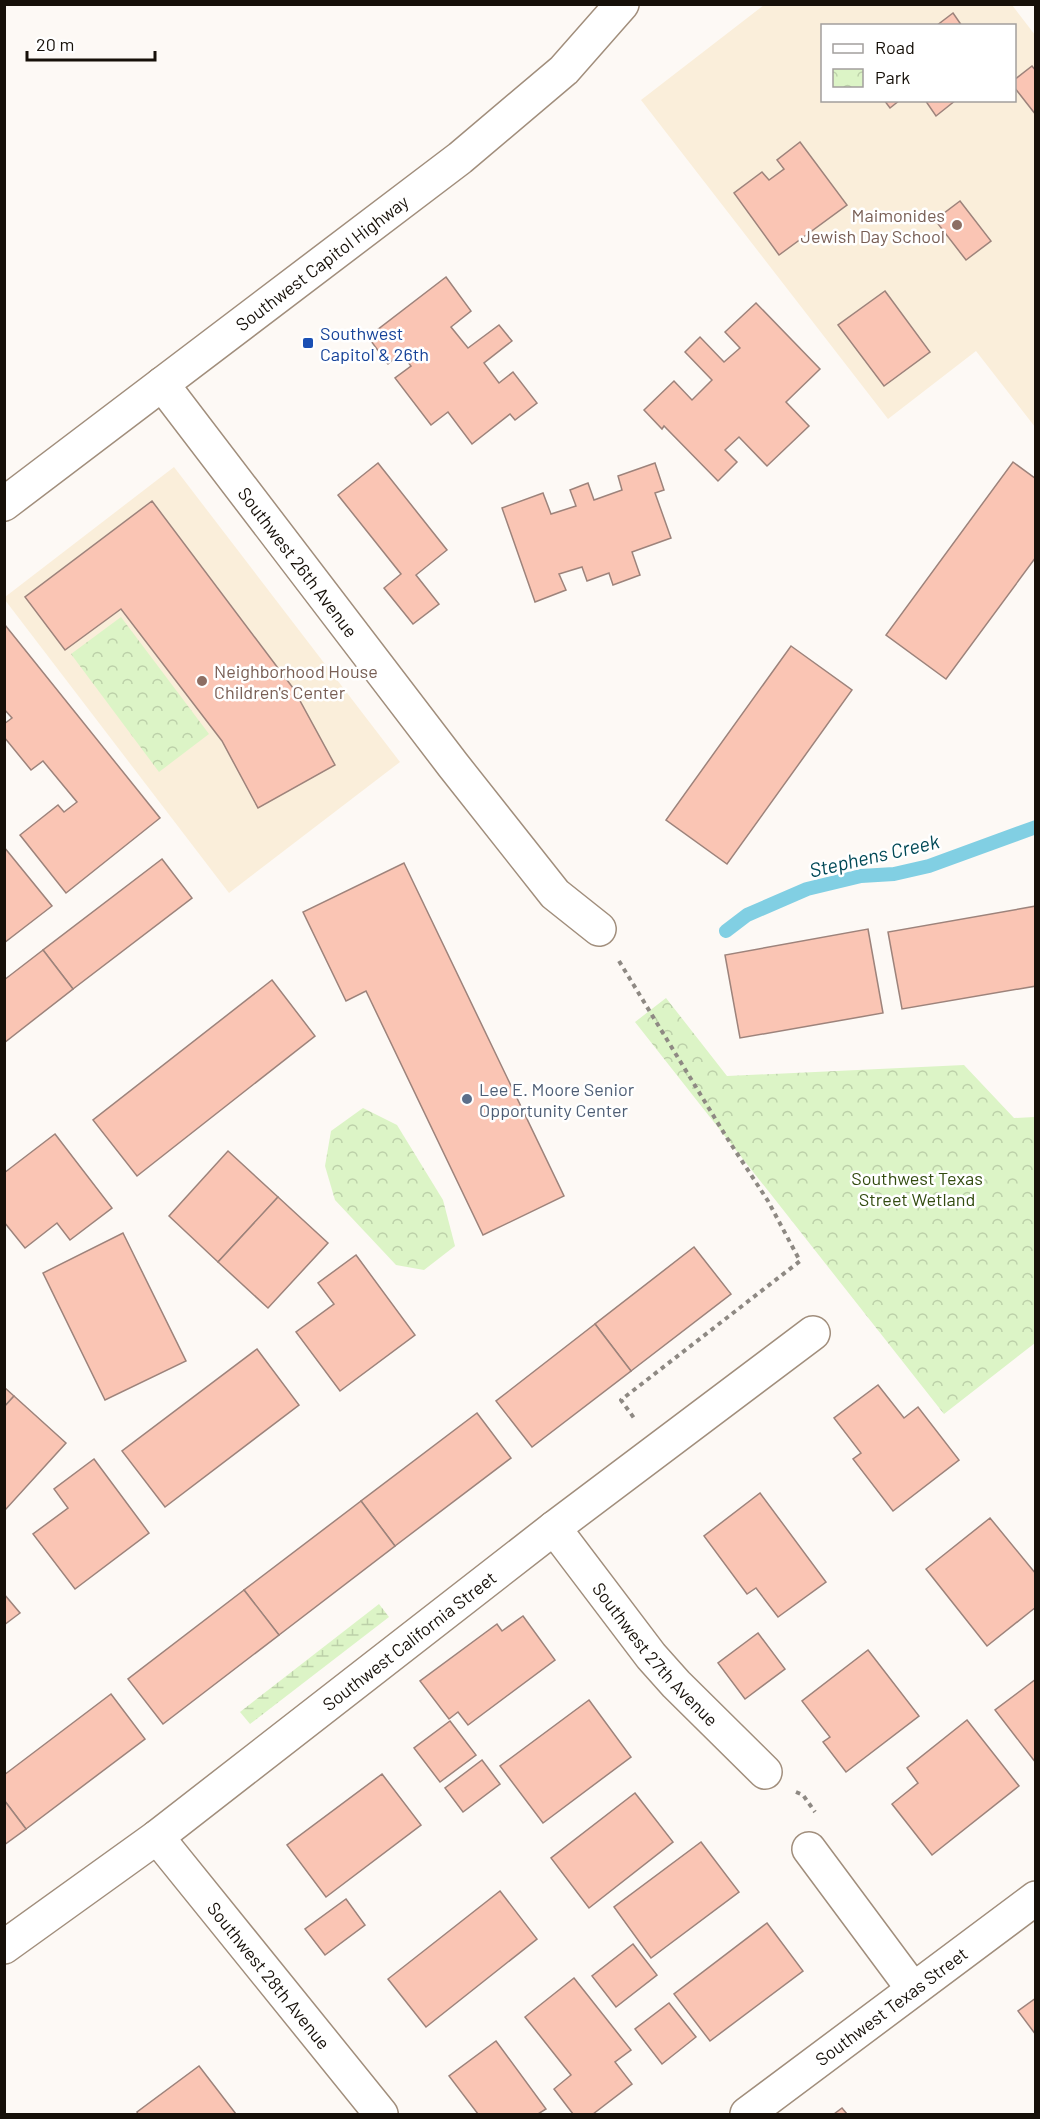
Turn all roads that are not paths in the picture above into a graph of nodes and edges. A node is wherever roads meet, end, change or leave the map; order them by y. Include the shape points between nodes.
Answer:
1 (622, 4) edge
2 (162, 384) junction
3 (4, 504) edge
4 (599, 929) road end
5 (813, 1333) dead end
6 (554, 1528) junction
7 (765, 1772) road end
8 (157, 1837) junction
9 (809, 1849) road end
10 (1035, 1898) edge
11 (4, 1947) edge
12 (913, 1989) junction
13 (381, 2115) edge
14 (747, 2115) edge

1 - 2 street, Southwest Capitol Highway via 564,70 460,158
2 - 3 street, Southwest Capitol Highway
2 - 4 street, Southwest 26th Avenue via 555,894
5 - 6 street, Southwest California Street
6 - 7 street, Southwest 27th Avenue via 651,1656
6 - 8 street, Southwest California Street
8 - 11 street, Southwest California Street
8 - 13 street, Southwest 28th Avenue
9 - 12 street
10 - 12 street, Southwest Texas Street
12 - 14 street, Southwest Texas Street

